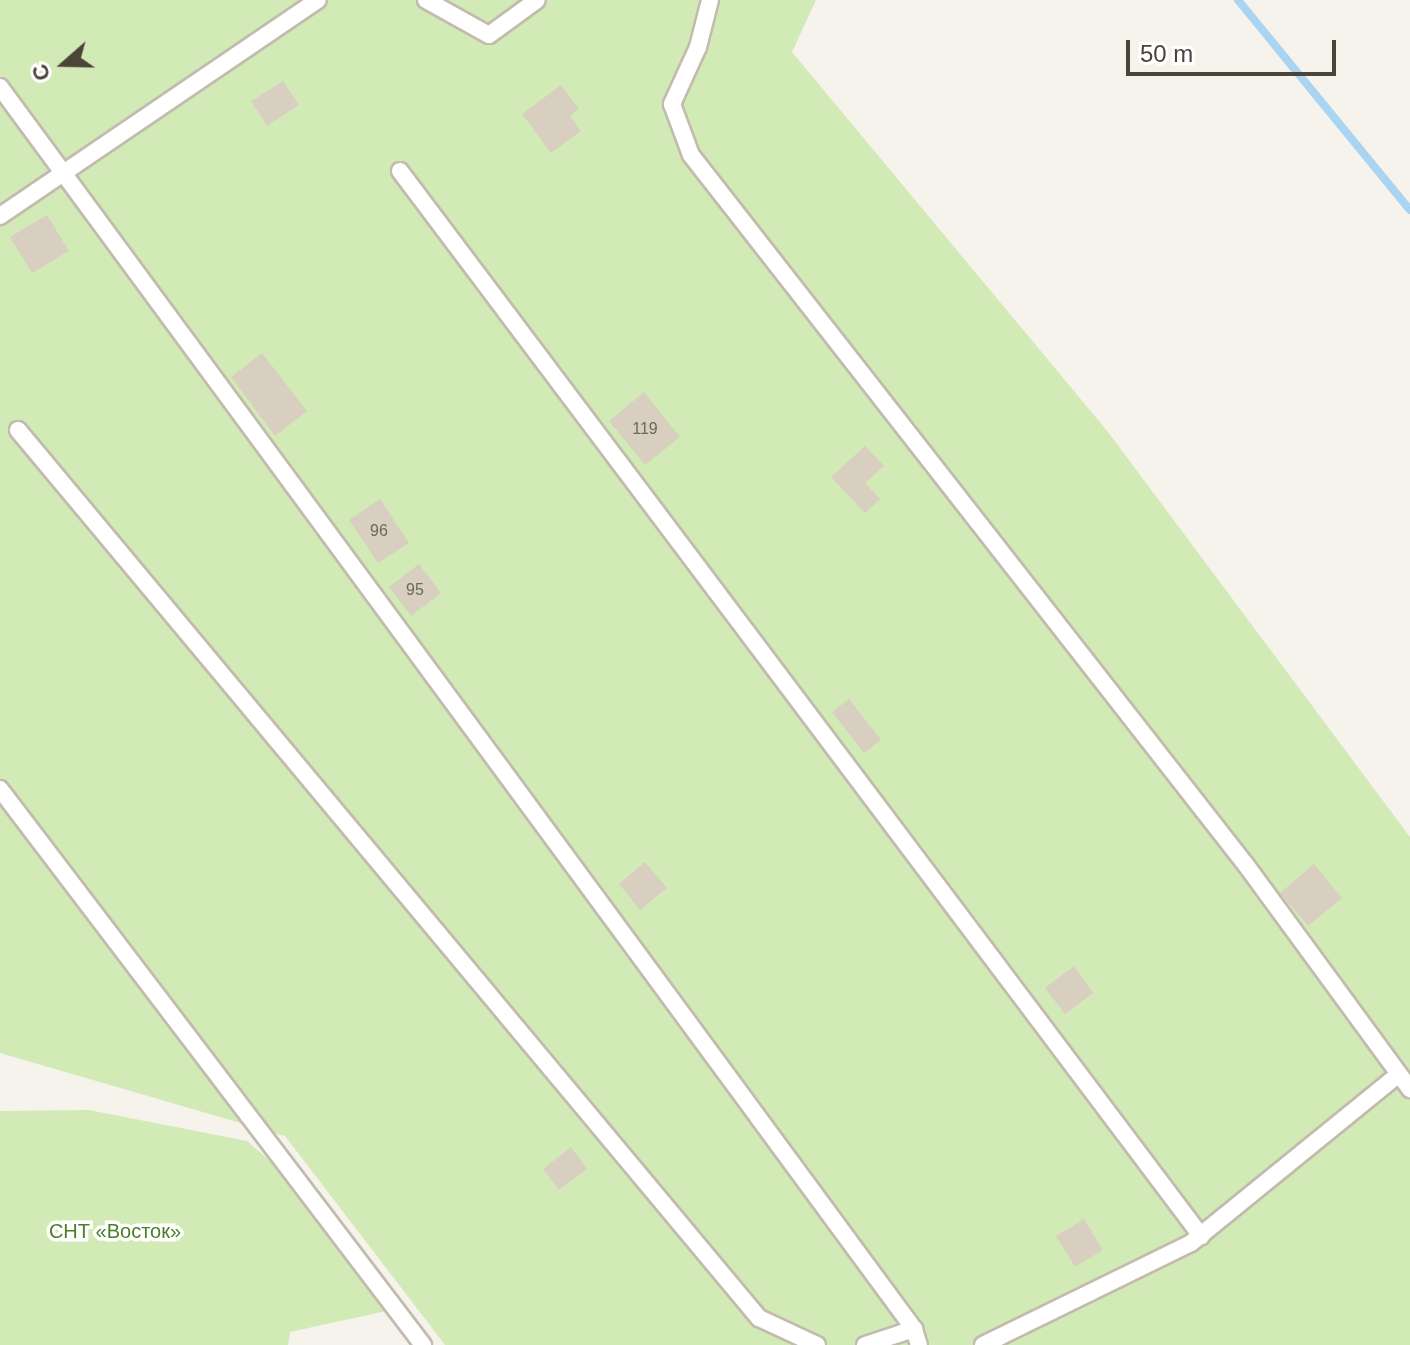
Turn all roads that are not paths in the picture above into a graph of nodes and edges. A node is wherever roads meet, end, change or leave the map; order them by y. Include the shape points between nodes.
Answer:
1 (318, 0) edge
2 (426, 0) edge
3 (537, 0) edge
4 (710, 0) edge
5 (0, 87) edge
6 (63, 169) junction
7 (400, 171) dead end
8 (0, 216) edge
9 (18, 430) dead end
10 (0, 789) edge
11 (1398, 1075) junction
12 (1410, 1089) edge
13 (1201, 1236) junction
14 (916, 1337) edge
15 (423, 1345) edge
16 (817, 1345) edge
17 (865, 1345) edge
18 (983, 1345) edge

1 - 6 lane
2 - 3 lane via 489,35
4 - 11 lane via 698,47 672,104 691,155 1246,865
5 - 6 lane
6 - 8 lane
6 - 14 lane
7 - 13 lane
9 - 16 lane via 759,1318
10 - 15 lane
11 - 12 lane
11 - 13 lane
13 - 18 lane
14 - 17 lane

